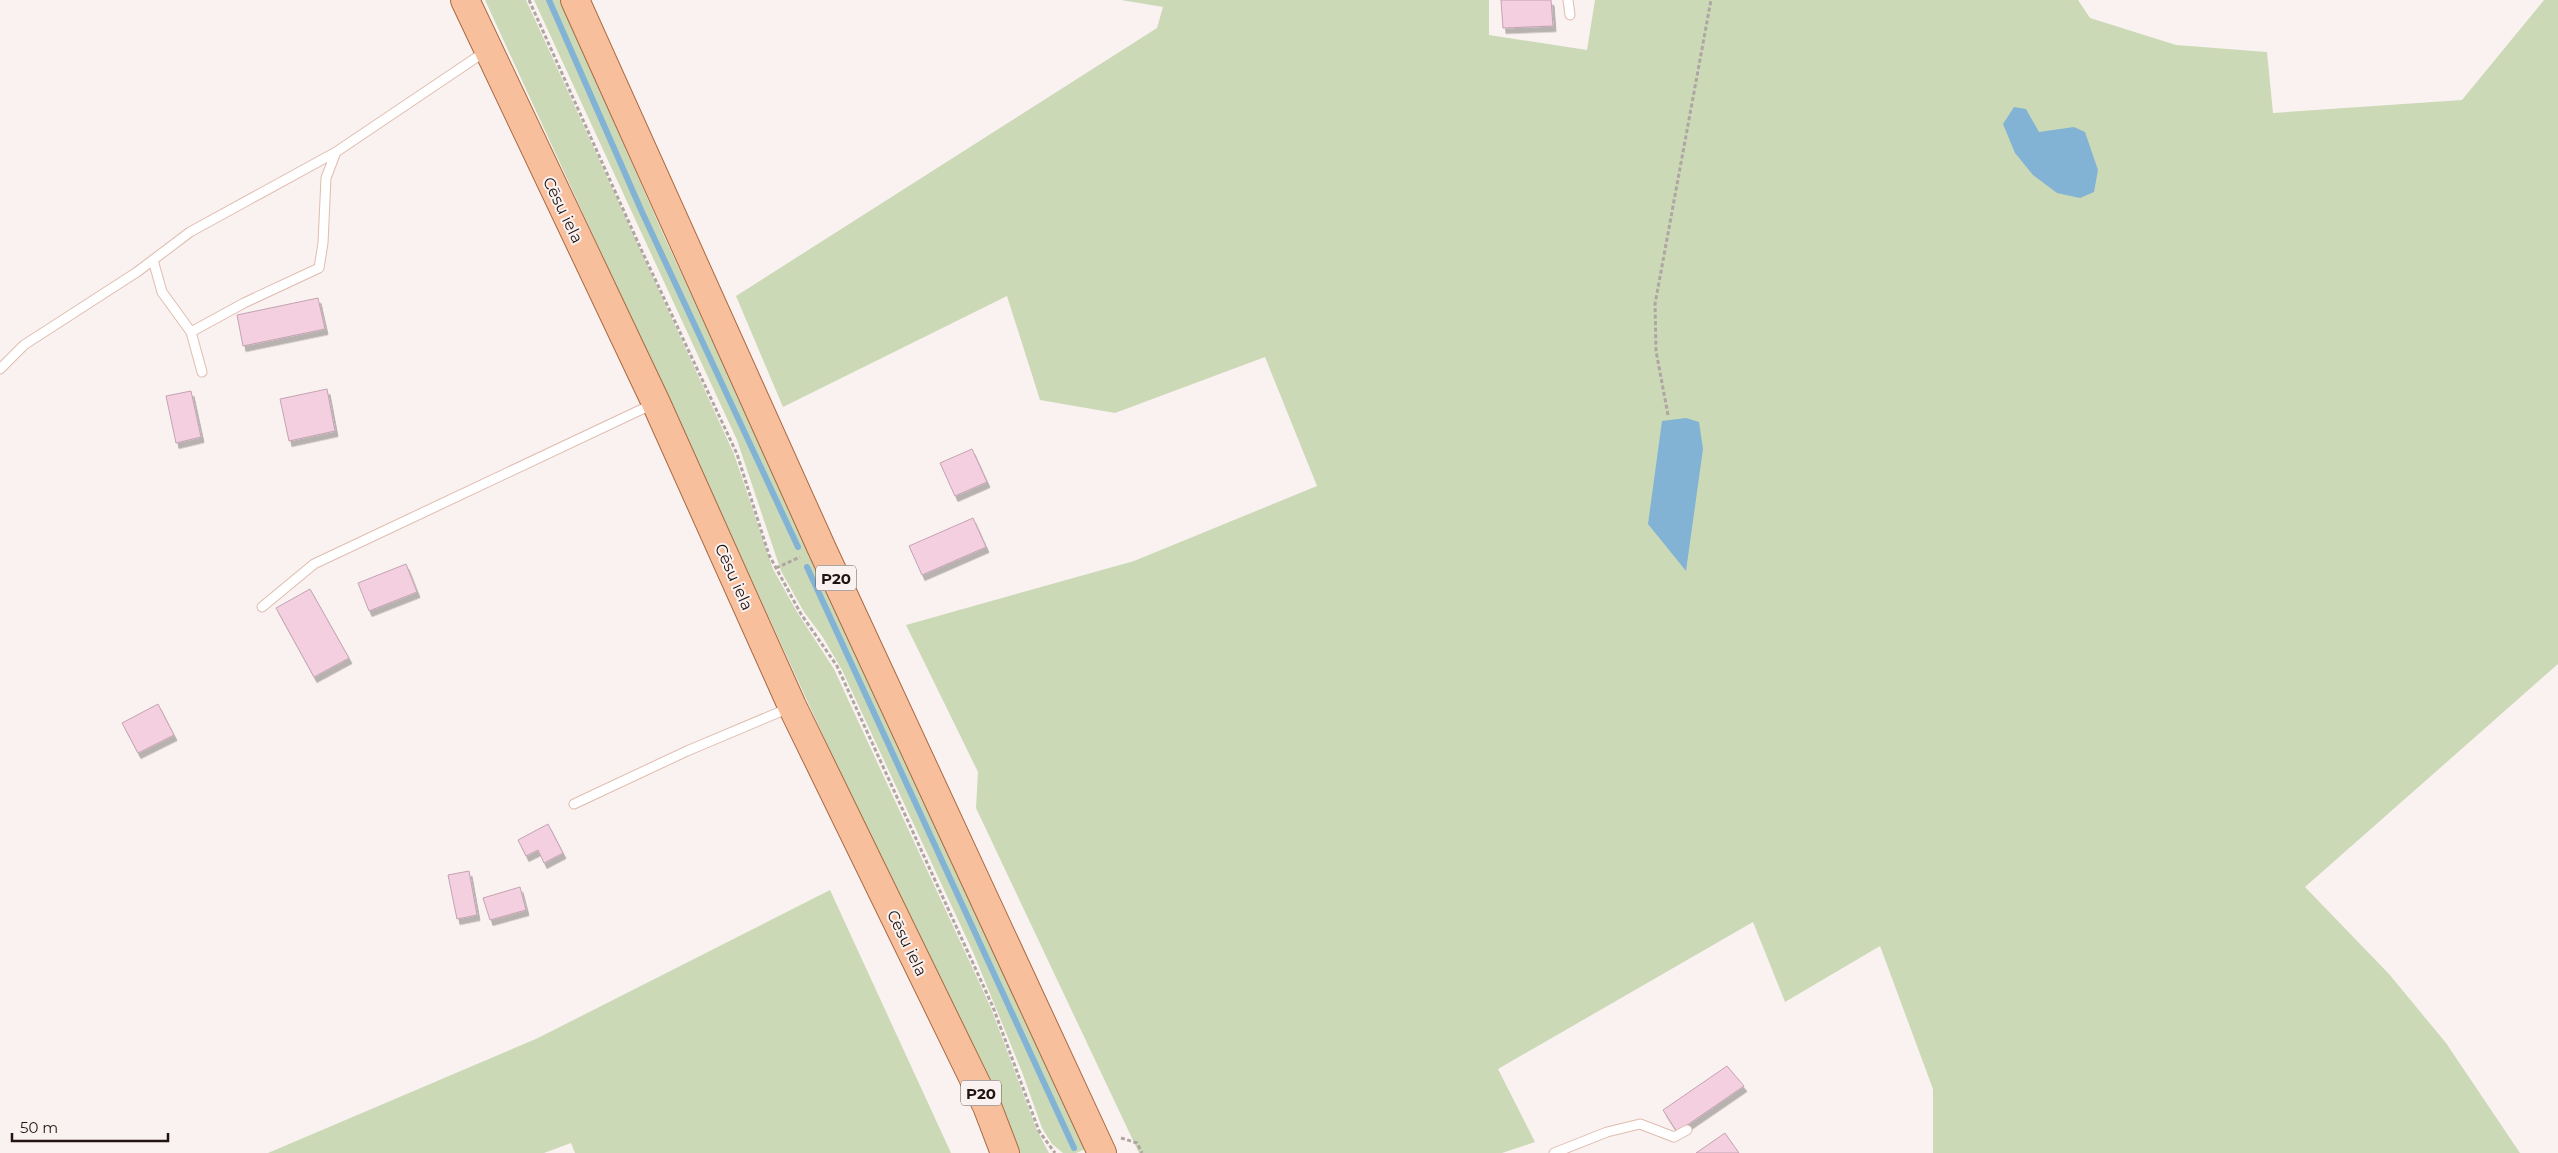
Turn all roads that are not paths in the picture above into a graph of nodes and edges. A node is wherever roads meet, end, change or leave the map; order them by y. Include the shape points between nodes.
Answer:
1 (465, 0) edge
2 (575, 0) edge
3 (1568, 0) edge
4 (1570, 15) dead end
5 (487, 50) junction
6 (336, 152) junction
7 (153, 260) junction
8 (191, 332) junction
9 (0, 369) edge
10 (202, 372) dead end
11 (656, 403) junction
12 (262, 607) dead end
13 (792, 706) junction
14 (574, 804) dead end
15 (1687, 1130) dead end
16 (1110, 1146) edge
17 (1005, 1153) edge
18 (1554, 1153) edge

1 - 5 main road, Cēsu iela / P20
2 - 16 main road, P20 via 822,549
3 - 4 lane
5 - 6 lane
5 - 11 main road, Cēsu iela / P20
6 - 7 lane via 190,232
6 - 8 lane via 326,178 319,268
7 - 8 lane via 162,292
7 - 9 lane via 24,346
8 - 10 lane
11 - 12 lane via 314,564
11 - 13 main road, Cēsu iela / P20
13 - 14 lane
13 - 17 main road, Cēsu iela / P20 via 987,1106
15 - 18 lane via 1674,1137 1640,1124 1607,1132

